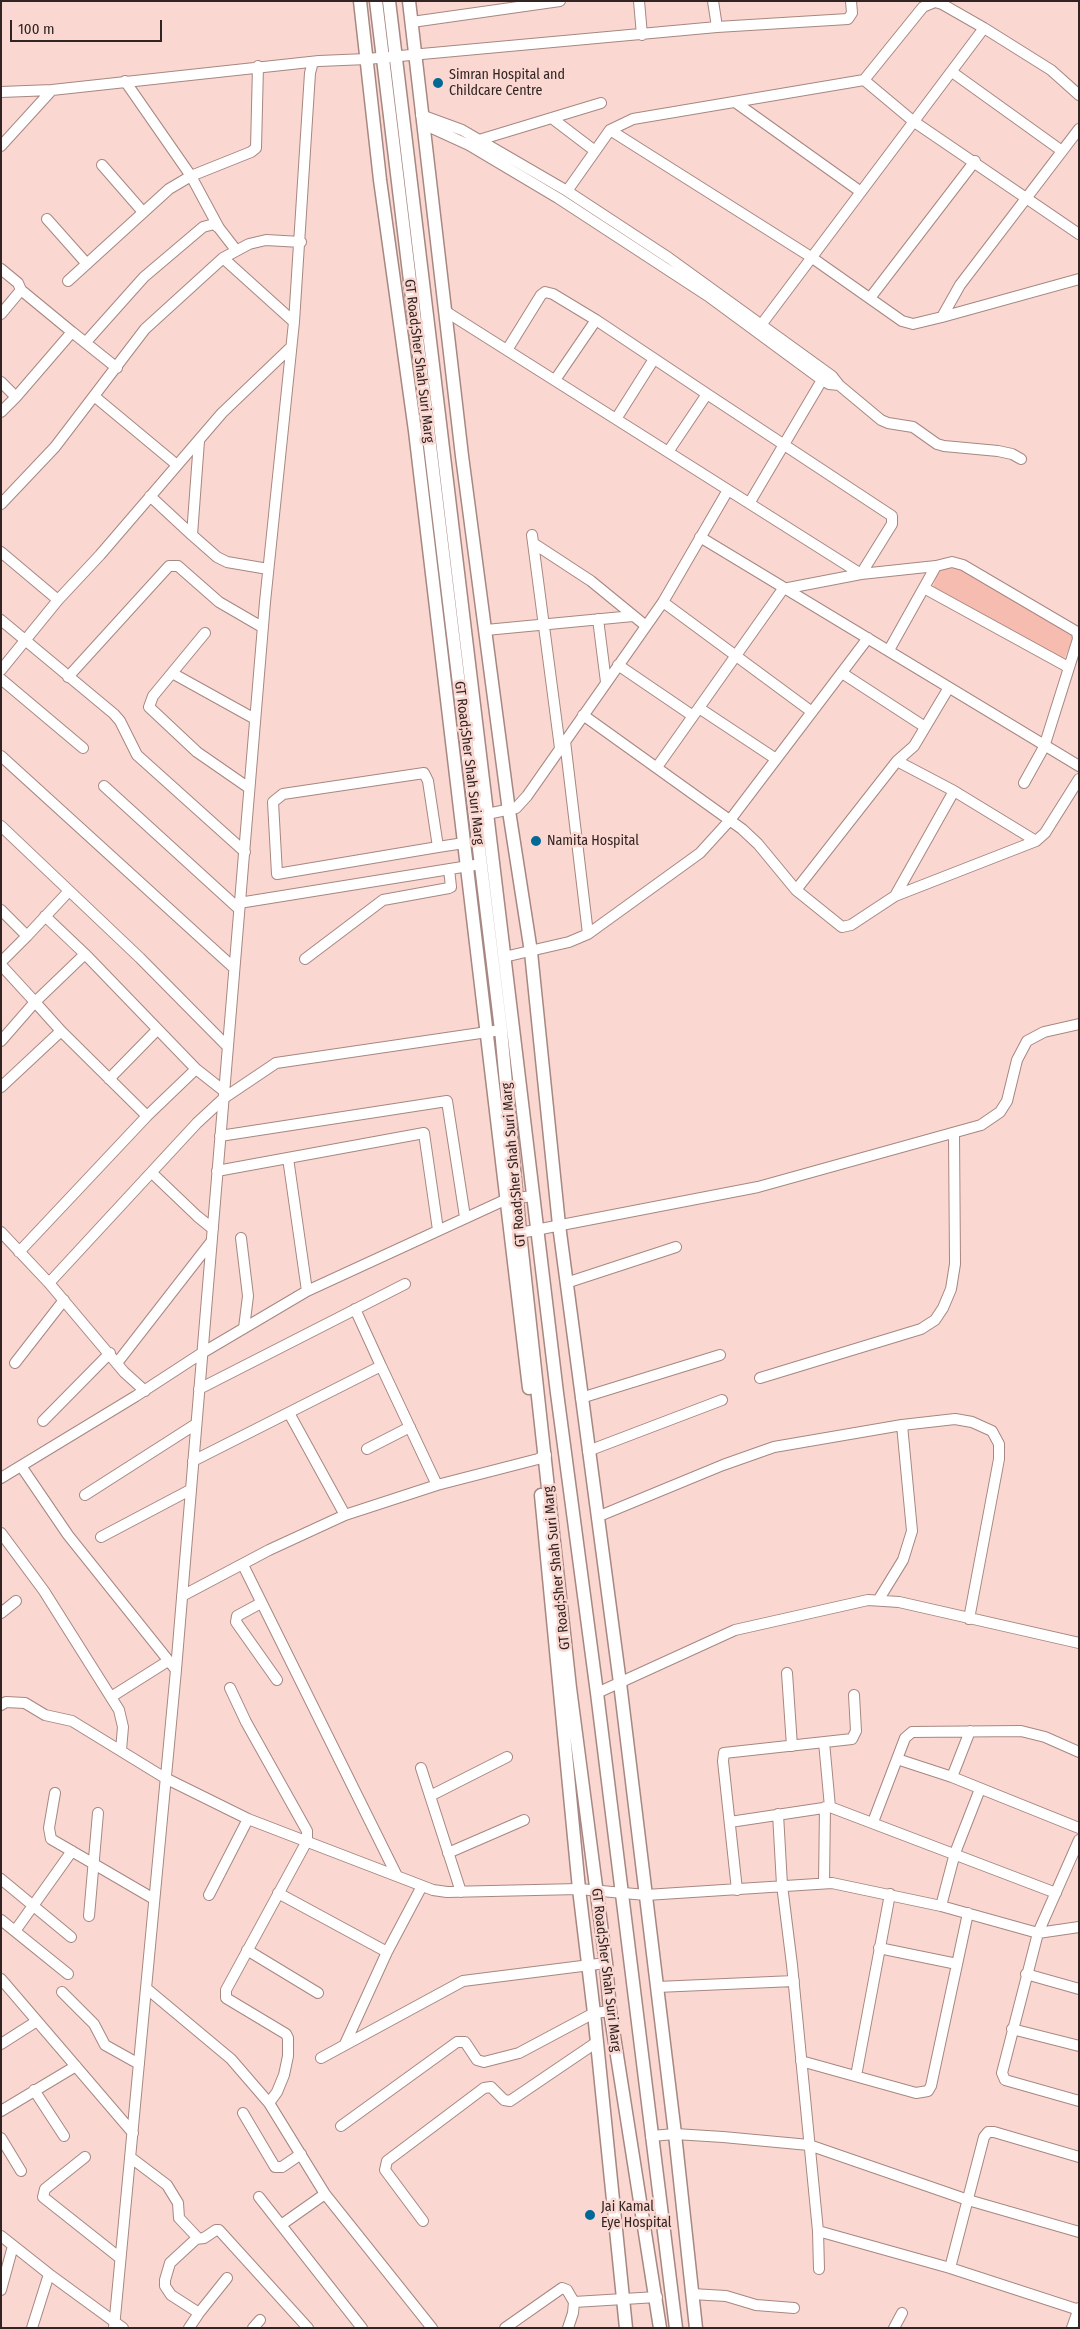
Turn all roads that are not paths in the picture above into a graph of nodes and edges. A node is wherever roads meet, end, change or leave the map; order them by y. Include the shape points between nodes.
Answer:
1 (360, 1) edge
2 (376, 1) edge
3 (389, 1) edge
4 (409, 1) edge
5 (560, 1) edge
6 (639, 1) edge
7 (712, 1) edge
8 (851, 1) edge
9 (412, 22) junction
10 (717, 27) junction
11 (984, 28) junction
12 (642, 35) junction
13 (414, 54) junction
14 (396, 56) junction
15 (382, 57) junction
16 (367, 59) junction
17 (313, 62) junction
18 (258, 66) junction
19 (952, 72) junction
20 (864, 80) junction
21 (125, 81) junction
22 (52, 90) junction
23 (1, 92) edge
24 (1079, 95) edge
25 (735, 102) junction
26 (601, 104) dead end
27 (554, 118) junction
28 (422, 119) junction
29 (913, 120) junction
30 (1079, 129) edge
31 (610, 130) junction
32 (479, 140) junction
33 (1, 146) edge
34 (595, 151) junction
35 (1062, 151) junction
36 (975, 161) junction
37 (102, 165) dead end
38 (191, 176) junction
39 (567, 191) junction
40 (861, 192) junction
41 (1026, 197) junction
42 (143, 212) junction
43 (47, 219) dead end
44 (219, 228) junction
45 (1079, 234) edge
46 (301, 242) junction
47 (236, 250) junction
48 (810, 257) junction
49 (223, 258) junction
50 (87, 264) junction
51 (1, 268) edge
52 (1079, 279) edge
53 (68, 281) dead end
54 (22, 290) junction
55 (870, 298) junction
56 (445, 311) junction
57 (1, 314) edge
58 (942, 317) junction
59 (596, 320) junction
60 (294, 322) junction
61 (761, 325) junction
62 (72, 332) junction
63 (86, 342) junction
64 (291, 347) junction
65 (506, 350) junction
66 (654, 359) junction
67 (117, 368) junction
68 (555, 380) junction
69 (822, 380) junction
70 (1, 382) edge
71 (839, 385) junction
72 (707, 394) junction
73 (94, 396) junction
74 (16, 397) junction
75 (1, 412) edge
76 (616, 419) junction
77 (199, 441) junction
78 (783, 445) junction
79 (668, 452) junction
80 (1021, 460) dead end
81 (177, 465) junction
82 (728, 490) junction
83 (150, 496) junction
84 (750, 502) junction
85 (1, 504) edge
86 (192, 535) junction
87 (700, 537) junction
88 (1, 552) edge
89 (936, 566) junction
90 (268, 569) junction
91 (861, 574) junction
92 (924, 588) junction
93 (783, 589) junction
94 (58, 600) junction
95 (663, 602) junction
96 (633, 616) junction
97 (598, 619) junction
98 (1, 620) edge
99 (544, 624) junction
100 (646, 626) junction
101 (262, 627) junction
102 (486, 630) junction
103 (205, 633) dead end
104 (868, 638) junction
105 (26, 641) junction
106 (889, 650) junction
107 (736, 654) junction
108 (618, 665) junction
109 (1068, 667) junction
110 (1, 670) edge
111 (172, 673) junction
112 (842, 673) junction
113 (68, 677) junction
114 (1, 679) edge
115 (606, 682) junction
116 (948, 689) junction
117 (696, 712) junction
118 (812, 712) junction
119 (583, 715) junction
120 (255, 719) junction
121 (925, 727) junction
122 (562, 744) junction
123 (1044, 747) junction
124 (83, 748) dead end
125 (1, 756) edge
126 (776, 759) junction
127 (897, 762) junction
128 (1079, 766) edge
129 (657, 767) junction
130 (1079, 779) edge
131 (1024, 783) dead end
132 (104, 786) dead end
133 (249, 788) junction
134 (954, 791) junction
135 (509, 811) junction
136 (487, 814) junction
137 (730, 820) junction
138 (1, 826) edge
139 (1036, 841) junction
140 (464, 843) junction
141 (438, 847) junction
142 (245, 852) junction
143 (481, 864) junction
144 (466, 866) junction
145 (449, 869) junction
146 (393, 878) junction
147 (796, 890) junction
148 (69, 891) junction
149 (894, 896) junction
150 (395, 897) junction
151 (239, 906) junction
152 (1, 910) edge
153 (45, 916) junction
154 (588, 934) junction
155 (27, 936) junction
156 (531, 952) junction
157 (85, 954) junction
158 (504, 957) junction
159 (305, 959) dead end
160 (1, 964) edge
161 (234, 968) junction
162 (35, 1002) junction
163 (1079, 1024) edge
164 (158, 1030) junction
165 (502, 1030) junction
166 (61, 1031) junction
167 (488, 1032) junction
168 (1, 1041) edge
169 (227, 1046) junction
170 (196, 1069) junction
171 (109, 1079) junction
172 (1, 1087) edge
173 (224, 1094) junction
174 (148, 1116) junction
175 (954, 1133) junction
176 (220, 1136) junction
177 (288, 1158) junction
178 (217, 1171) junction
179 (152, 1173) junction
180 (534, 1196) junction
181 (512, 1198) junction
182 (465, 1217) junction
183 (558, 1225) junction
184 (213, 1229) junction
185 (537, 1229) junction
186 (438, 1230) junction
187 (1, 1232) edge
188 (520, 1233) junction
189 (241, 1238) dead end
190 (211, 1242) junction
191 (676, 1247) dead end
192 (19, 1252) junction
193 (49, 1283) junction
194 (566, 1283) junction
195 (405, 1284) dead end
196 (307, 1291) junction
197 (64, 1300) junction
198 (355, 1309) junction
199 (244, 1328) junction
200 (110, 1353) junction
201 (202, 1353) junction
202 (720, 1355) dead end
203 (14, 1363) dead end
204 (117, 1363) junction
205 (381, 1366) junction
206 (760, 1378) dead end
207 (199, 1389) junction
208 (145, 1391) junction
209 (581, 1398) junction
210 (722, 1400) dead end
211 (289, 1413) junction
212 (43, 1421) dead end
213 (196, 1424) junction
214 (902, 1425) junction
215 (410, 1427) junction
216 (367, 1449) dead end
217 (588, 1451) junction
218 (542, 1457) junction
219 (193, 1461) junction
220 (21, 1466) junction
221 (1, 1478) edge
222 (437, 1485) junction
223 (190, 1490) junction
224 (85, 1495) dead end
225 (345, 1514) junction
226 (598, 1517) junction
227 (1, 1533) edge
228 (101, 1537) dead end
229 (243, 1565) junction
230 (182, 1596) junction
231 (879, 1599) junction
232 (16, 1601) dead end
233 (261, 1603) junction
234 (1, 1612) edge
235 (969, 1619) junction
236 (1079, 1643) edge
237 (168, 1661) junction
238 (176, 1670) junction
239 (787, 1673) dead end
240 (276, 1680) dead end
241 (620, 1683) junction
242 (230, 1688) dead end
243 (597, 1694) junction
244 (854, 1695) dead end
245 (111, 1697) junction
246 (1, 1705) edge
247 (970, 1732) junction
248 (824, 1742) junction
249 (792, 1746) junction
250 (121, 1750) junction
251 (1079, 1752) edge
252 (507, 1757) dead end
253 (897, 1758) junction
254 (421, 1768) dead end
255 (952, 1777) junction
256 (165, 1778) junction
257 (980, 1789) junction
258 (55, 1793) dead end
259 (430, 1796) junction
260 (827, 1807) junction
261 (98, 1813) dead end
262 (778, 1814) junction
263 (248, 1818) junction
264 (524, 1820) dead end
265 (730, 1822) junction
266 (873, 1822) junction
267 (1079, 1828) edge
268 (1079, 1840) edge
269 (307, 1841) junction
270 (72, 1852) junction
271 (448, 1853) junction
272 (955, 1853) junction
273 (92, 1863) junction
274 (397, 1876) junction
275 (1, 1879) edge
276 (824, 1884) junction
277 (782, 1885) junction
278 (422, 1886) junction
279 (578, 1889) junction
280 (596, 1890) junction
281 (737, 1890) junction
282 (461, 1892) junction
283 (621, 1892) junction
284 (278, 1893) junction
285 (1056, 1893) junction
286 (890, 1894) junction
287 (209, 1895) dead end
288 (646, 1895) junction
289 (154, 1899) junction
290 (33, 1906) junction
291 (941, 1906) junction
292 (968, 1913) junction
293 (89, 1916) dead end
294 (1, 1920) edge
295 (1079, 1927) edge
296 (15, 1931) junction
297 (1038, 1934) junction
298 (71, 1937) dead end
299 (879, 1948) junction
300 (247, 1950) junction
301 (387, 1952) junction
302 (606, 1963) junction
303 (957, 1964) junction
304 (588, 1966) junction
305 (68, 1974) dead end
306 (1026, 1974) junction
307 (1, 1979) edge
308 (794, 1981) junction
309 (657, 1987) junction
310 (146, 1988) junction
311 (1079, 1989) edge
312 (62, 1992) dead end
313 (318, 1993) dead end
314 (610, 2010) junction
315 (594, 2013) junction
316 (36, 2021) junction
317 (1012, 2029) junction
318 (597, 2042) junction
319 (1, 2044) edge
320 (345, 2044) junction
321 (1079, 2046) edge
322 (321, 2058) dead end
323 (801, 2061) junction
324 (139, 2064) junction
325 (76, 2066) junction
326 (856, 2076) junction
327 (34, 2090) junction
328 (1079, 2101) edge
329 (269, 2103) junction
330 (1, 2111) edge
331 (243, 2113) dead end
332 (341, 2126) dead end
333 (133, 2133) junction
334 (675, 2134) junction
335 (64, 2136) dead end
336 (651, 2136) junction
337 (1, 2138) edge
338 (809, 2146) junction
339 (301, 2154) junction
340 (85, 2157) dead end
341 (130, 2157) junction
342 (1079, 2157) edge
343 (21, 2171) dead end
344 (326, 2194) junction
345 (259, 2197) dead end
346 (968, 2200) junction
347 (422, 2221) dead end
348 (281, 2225) junction
349 (818, 2231) junction
350 (1079, 2232) edge
351 (1, 2236) edge
352 (196, 2239) junction
353 (13, 2246) junction
354 (120, 2258) junction
355 (950, 2268) junction
356 (819, 2269) dead end
357 (49, 2274) junction
358 (227, 2278) dead end
359 (1, 2290) edge
360 (692, 2294) junction
361 (657, 2297) junction
362 (623, 2300) junction
363 (574, 2302) junction
364 (794, 2308) dead end
365 (1079, 2309) edge
366 (200, 2313) junction
367 (902, 2313) dead end
368 (114, 2325) edge
369 (426, 2326) edge
370 (32, 2328) edge
371 (123, 2328) edge
372 (189, 2328) edge
373 (308, 2328) edge
374 (362, 2328) edge
375 (505, 2328) edge
376 (568, 2328) edge
377 (626, 2328) edge
378 (660, 2328) edge
379 (676, 2328) edge
380 (696, 2328) edge
381 (894, 2328) edge
382 (1072, 2328) edge

1 - 16 main road
2 - 15 main road, GT Road;Sher Shah Suri Marg
3 - 14 main road, GT Road;Sher Shah Suri Marg
4 - 9 main road
5 - 9 street
6 - 12 street
7 - 10 street
8 - 10 street via 851,17 848,19
9 - 13 main road
10 - 12 street
11 - 19 street
11 - 20 street via 942,4 929,3
11 - 24 street via 1051,70
12 - 13 street
13 - 14 street
13 - 28 main road
14 - 15 street
14 - 136 main road, GT Road;Sher Shah Suri Marg
15 - 16 street
15 - 143 main road, GT Road;Sher Shah Suri Marg
16 - 17 street
16 - 140 main road
17 - 18 street
17 - 46 street
18 - 21 street
18 - 38 street via 256,148
19 - 29 street
19 - 35 street
20 - 25 street
20 - 29 street
21 - 22 street
21 - 38 street
22 - 23 street
22 - 33 street
25 - 31 street via 633,119
25 - 40 street
26 - 27 street
27 - 32 street
27 - 34 street
28 - 32 street via 462,130
28 - 56 main road
28 - 69 street via 558,198 708,296
29 - 36 street
29 - 40 street
30 - 35 street
31 - 34 street
31 - 48 street
32 - 39 street
34 - 39 street
35 - 41 street
36 - 41 street
36 - 55 street
37 - 42 street
38 - 42 street via 169,189
38 - 44 street
39 - 61 street via 669,258
40 - 48 street
41 - 45 street
41 - 58 street via 960,285
42 - 50 street
43 - 50 street
44 - 47 street
44 - 63 street via 214,224 203,227 160,263
46 - 47 street via 266,240
46 - 60 street
47 - 49 street
48 - 55 street
48 - 61 street
49 - 60 street
49 - 67 street via 145,329
50 - 53 street
51 - 54 street
52 - 58 street
54 - 57 street
54 - 62 street
55 - 58 street via 902,321 913,324
56 - 65 street
56 - 102 main road
59 - 65 street via 545,292
59 - 66 street
59 - 68 street
60 - 64 street
61 - 71 street via 832,376
62 - 63 street
62 - 74 street
63 - 67 street
64 - 77 street via 247,388
64 - 90 street
65 - 68 street
66 - 72 street
66 - 76 street
67 - 73 street
68 - 76 street
69 - 71 street
69 - 78 street
70 - 74 street
71 - 80 street via 882,420 913,427 936,444 998,451
72 - 78 street
72 - 79 street
73 - 81 street
73 - 85 street via 55,447
74 - 75 street
76 - 79 street
77 - 81 street
77 - 86 street
78 - 84 street
78 - 91 street via 892,516 892,524
79 - 82 street
81 - 83 street
82 - 84 street
82 - 87 street
83 - 86 street
83 - 94 street
84 - 91 street
86 - 90 street via 227,562
87 - 93 street
87 - 95 street
88 - 94 street
89 - 91 street
89 - 92 street
89 - 109 street via 952,562 963,565 1073,628 1078,636
90 - 101 street
91 - 93 street
92 - 106 street
92 - 109 street
93 - 104 street
93 - 107 street
94 - 105 street
95 - 100 street
95 - 107 street
96 - 97 street
96 - 99 street via 533,539
96 - 100 street
97 - 99 street
97 - 115 street
98 - 105 street
99 - 102 street
99 - 122 street
100 - 108 street
101 - 113 street via 219,602 178,566 169,566
101 - 120 street
102 - 135 main road
103 - 111 street
104 - 106 street
104 - 112 street
105 - 110 street
105 - 113 street
106 - 116 street
107 - 117 street
107 - 118 street
108 - 115 street
108 - 117 street
109 - 123 street
111 - 120 street
111 - 133 street via 149,702 151,711 197,752
112 - 118 street
112 - 121 street
113 - 142 street via 120,721 137,755
114 - 124 street
115 - 119 street
116 - 121 street
116 - 123 street
117 - 126 street
117 - 129 street
118 - 126 street
119 - 122 street
119 - 129 street
120 - 133 street
121 - 127 street via 914,746
122 - 135 street via 521,804
122 - 154 street
123 - 128 street
123 - 131 street
125 - 161 street
126 - 137 street
127 - 134 street
127 - 147 street
129 - 137 street
130 - 139 street via 1045,833
132 - 151 street
133 - 142 street
134 - 139 street
134 - 149 street
135 - 136 street
135 - 156 main road
136 - 158 main road, GT Road;Sher Shah Suri Marg
137 - 147 street via 758,844
137 - 154 street via 700,853
138 - 148 street
139 - 149 street
140 - 141 street
140 - 144 main road
141 - 141 street via 277,874 273,802 283,794 424,773
142 - 151 street
143 - 144 street
143 - 165 main road, GT Road;Sher Shah Suri Marg
144 - 145 street
144 - 167 main road
145 - 146 street
145 - 150 street via 452,887
146 - 150 street
146 - 151 street
147 - 149 street via 842,927 851,926
148 - 153 street
148 - 169 street
150 - 159 street via 383,900
151 - 161 street
152 - 155 street
153 - 155 street
153 - 157 street
154 - 156 street
155 - 160 street
156 - 158 street
156 - 183 main road
157 - 162 street
157 - 164 street
158 - 180 main road, GT Road;Sher Shah Suri Marg
160 - 162 street
161 - 169 street
162 - 166 street
162 - 168 street
163 - 175 street via 1044,1032 1027,1041 1017,1060 1007,1101 1000,1112 981,1126
164 - 170 street
164 - 171 street
165 - 167 street
165 - 181 main road, GT Road;Sher Shah Suri Marg
166 - 171 street
166 - 172 street
167 - 173 street via 281,1061
167 - 181 main road
169 - 173 street
170 - 173 street
170 - 174 street
171 - 174 street
173 - 176 street
173 - 179 street
174 - 192 street
175 - 183 street via 758,1188
175 - 206 street via 955,1264 951,1289 935,1320 921,1330
176 - 178 street
176 - 182 street via 447,1101
177 - 178 street
177 - 186 street via 424,1133
177 - 196 street
178 - 184 street
179 - 184 street
179 - 193 street
180 - 181 street
180 - 185 main road, GT Road;Sher Shah Suri Marg
181 - 182 street
181 - 188 main road, GT Road;Sher Shah Suri Marg
181 - 218 main road
182 - 186 street
183 - 185 street
183 - 194 main road
184 - 190 street
185 - 188 street
185 - 243 main road, GT Road;Sher Shah Suri Marg
186 - 196 street
187 - 192 street
188 - 218 main road, GT Road;Sher Shah Suri Marg
189 - 199 street via 248,1296
190 - 201 street
190 - 204 street
191 - 194 street
192 - 193 street
193 - 197 street
194 - 209 main road
195 - 198 street
196 - 199 street
197 - 200 street
197 - 203 street
198 - 205 street
198 - 207 street
199 - 201 street
200 - 204 street
200 - 212 street
201 - 207 street
201 - 208 street
202 - 209 street
204 - 208 street
205 - 211 street
205 - 215 street
207 - 213 street
208 - 220 street
209 - 217 main road
210 - 217 street
211 - 219 street
211 - 225 street
213 - 219 street
213 - 224 street
214 - 226 street via 759,1451
214 - 231 street via 912,1532 903,1560
214 - 235 street via 955,1420 972,1422 992,1431 999,1444 999,1459
215 - 216 street
215 - 222 street
217 - 226 main road
218 - 222 street
218 - 279 main road
218 - 280 main road, GT Road;Sher Shah Suri Marg
219 - 223 street
220 - 221 street
220 - 237 street via 68,1535
222 - 225 street
223 - 228 street
223 - 230 street
225 - 229 street
226 - 241 main road
227 - 245 street via 44,1591
229 - 230 street
229 - 233 street
230 - 238 street
231 - 235 street
231 - 241 street via 735,1630
232 - 234 street
233 - 240 street via 237,1616 236,1622
233 - 274 street
235 - 236 street
237 - 238 street
237 - 245 street
238 - 256 street
239 - 249 street
241 - 243 street
241 - 288 main road
242 - 269 street via 307,1831
243 - 283 main road, GT Road;Sher Shah Suri Marg
244 - 248 street via 855,1736
245 - 250 street via 122,1719
246 - 250 street via 6,1702 24,1703 45,1715 80,1724
247 - 251 street via 1033,1732
247 - 253 street via 912,1732 905,1738
247 - 255 street
248 - 249 street
248 - 260 street
249 - 265 street via 724,1753
250 - 256 street
252 - 259 street
253 - 255 street
253 - 266 street
254 - 259 street
255 - 257 street
256 - 263 street
256 - 289 street
257 - 267 street
257 - 272 street
258 - 270 street via 49,1836
259 - 271 street
260 - 262 street
260 - 266 street
260 - 276 street
261 - 273 street
262 - 265 street
262 - 277 street
263 - 269 street
263 - 287 street
264 - 271 street
265 - 281 street
266 - 272 street
268 - 285 street
269 - 274 street
269 - 284 street
270 - 273 street
270 - 290 street
271 - 282 street
272 - 285 street
272 - 291 street
273 - 289 street
273 - 293 street
274 - 278 street
275 - 290 street
276 - 277 street
276 - 286 street via 841,1884
277 - 281 street
277 - 308 street
278 - 282 street
278 - 301 street
279 - 280 street
279 - 282 street
279 - 304 main road
280 - 283 street
280 - 302 main road, GT Road;Sher Shah Suri Marg
281 - 288 street
283 - 288 street
283 - 336 main road, GT Road;Sher Shah Suri Marg
284 - 300 street
284 - 301 street
285 - 297 street
286 - 291 street
286 - 299 street
288 - 309 main road
289 - 310 street
290 - 296 street
290 - 298 street
291 - 292 street
292 - 297 street
292 - 303 street
294 - 296 street
295 - 297 street
296 - 305 street
297 - 306 street
299 - 303 street
299 - 326 street
300 - 313 street
300 - 329 street via 226,1990 226,1998 288,2038 284,2075
301 - 320 street
302 - 304 street
302 - 314 main road, GT Road;Sher Shah Suri Marg
303 - 326 street via 928,2091 916,2093
304 - 315 main road
304 - 320 street via 463,1981
306 - 311 street
306 - 317 street
307 - 316 street
308 - 309 street
308 - 323 street
309 - 334 main road
310 - 324 street
310 - 329 street via 220,2049
312 - 324 street via 94,2024 105,2045
314 - 315 street
314 - 361 main road, GT Road;Sher Shah Suri Marg
315 - 318 main road
315 - 332 street via 518,2053 498,2059 479,2061 465,2042 457,2042
316 - 319 street
316 - 325 street
317 - 321 street
317 - 328 street via 1003,2078
318 - 347 street via 510,2101 504,2100 492,2087 484,2088 388,2160 385,2170
318 - 362 main road
320 - 322 street
323 - 326 street
323 - 338 street
324 - 333 street
325 - 327 street
325 - 333 street
327 - 330 street
327 - 335 street
329 - 339 street
331 - 339 street via 275,2167 282,2167
333 - 341 street
334 - 336 street
334 - 338 street
334 - 360 main road
336 - 379 main road, GT Road;Sher Shah Suri Marg
337 - 343 street
338 - 346 street
338 - 349 street
339 - 344 street
340 - 354 street via 44,2189 43,2197
341 - 352 street via 167,2185 178,2203 179,2218
341 - 354 street
342 - 346 street via 988,2132
344 - 348 street
344 - 369 street
345 - 348 street
346 - 350 street
346 - 355 street
348 - 374 street
349 - 355 street
349 - 356 street
351 - 353 street
352 - 366 street via 170,2263 165,2286 171,2295
352 - 373 street via 219,2230
353 - 357 street
353 - 359 street
354 - 368 street
355 - 365 street
357 - 368 street
357 - 370 street
358 - 366 street
360 - 364 street via 726,2296 756,2305
360 - 380 main road
361 - 362 street
361 - 378 main road, GT Road;Sher Shah Suri Marg
362 - 363 street
362 - 377 main road
363 - 375 street via 567,2290 558,2289
363 - 376 street
365 - 382 street
366 - 372 street
367 - 381 street
368 - 371 street

